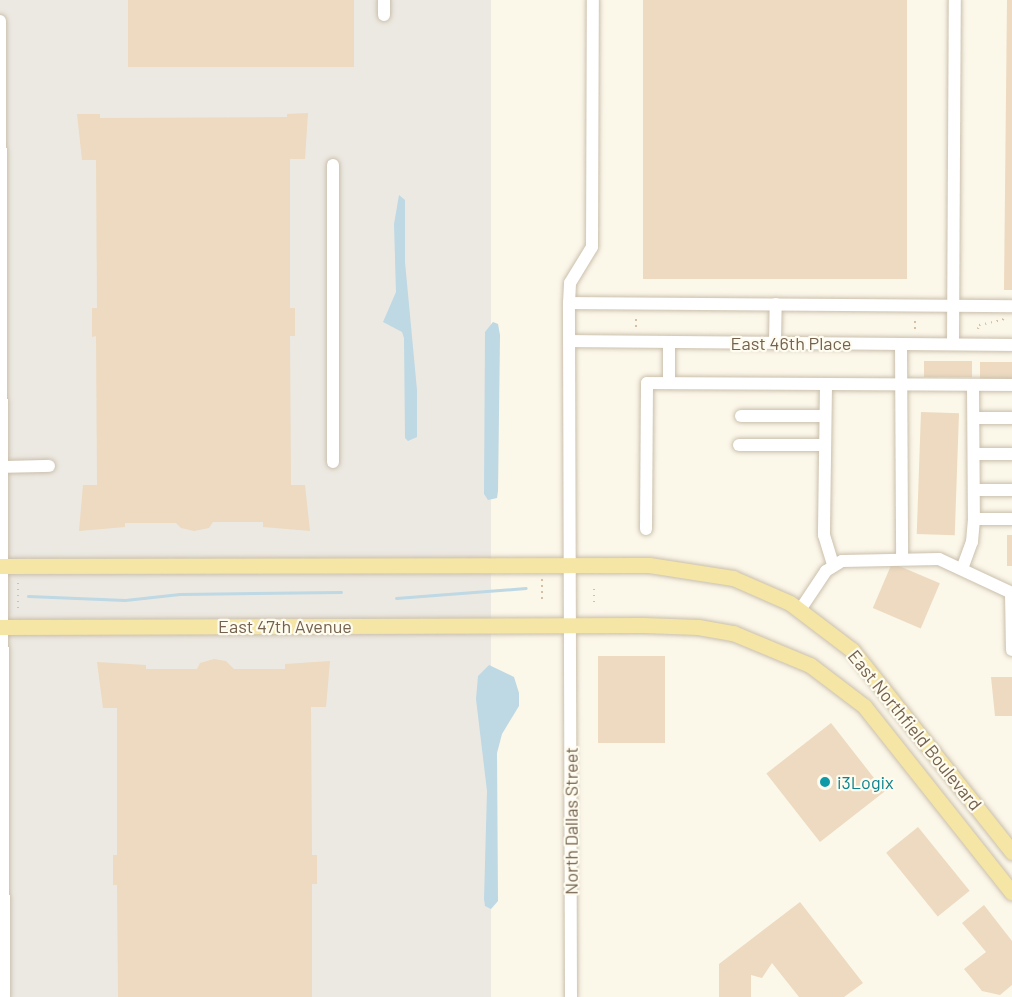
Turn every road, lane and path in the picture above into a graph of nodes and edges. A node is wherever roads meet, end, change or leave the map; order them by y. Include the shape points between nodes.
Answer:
1 (384, 0) edge
2 (593, 0) edge
3 (956, 0) edge
4 (384, 15) dead end
5 (0, 21) edge
6 (333, 165) dead end
7 (569, 303) junction
8 (776, 304) junction
9 (953, 306) junction
10 (1008, 309) edge
11 (636, 319) dead end
12 (915, 321) dead end
13 (636, 327) dead end
14 (915, 329) dead end
15 (978, 329) dead end
16 (570, 341) junction
17 (669, 342) junction
18 (775, 343) junction
19 (902, 344) junction
20 (953, 345) junction
21 (1012, 345) edge
22 (669, 383) junction
23 (1012, 385) edge
24 (826, 386) junction
25 (973, 386) junction
26 (902, 387) junction
27 (741, 416) dead end
28 (825, 416) junction
29 (974, 418) junction
30 (1012, 418) edge
31 (739, 445) dead end
32 (825, 445) junction
33 (974, 454) junction
34 (1012, 454) edge
35 (333, 462) dead end
36 (49, 466) dead end
37 (1, 467) edge
38 (974, 490) junction
39 (1012, 490) edge
40 (974, 519) junction
41 (1012, 519) edge
42 (646, 529) dead end
43 (902, 559) junction
44 (569, 565) junction
45 (833, 565) junction
46 (1, 566) edge
47 (962, 569) junction
48 (542, 579) dead end
49 (18, 583) dead end
50 (594, 589) dead end
51 (1011, 593) edge
52 (542, 599) dead end
53 (594, 602) dead end
54 (800, 610) junction
55 (18, 616) dead end
56 (569, 625) junction
57 (1, 627) edge
58 (1012, 631) edge
59 (1012, 650) edge
60 (1012, 852) edge
61 (1012, 893) edge
62 (4, 997) edge
63 (571, 997) edge

1 - 4 street
2 - 7 street via 592,247 570,283
3 - 9 street
5 - 37 street
6 - 35 street
7 - 8 street
7 - 16 street
8 - 9 street
8 - 18 street
9 - 10 street
9 - 20 street
10 - 15 path via 1003,320
11 - 13 path
12 - 14 path
16 - 17 street, East 46th Place
16 - 44 street
17 - 18 street, East 46th Place
17 - 22 street
18 - 19 street, East 46th Place
19 - 20 street, East 46th Place
19 - 26 street
20 - 21 street, East 46th Place
22 - 24 street
22 - 42 street via 647,383
23 - 25 street
24 - 26 street
24 - 28 street
25 - 26 street
25 - 29 street
26 - 43 street
27 - 28 street
28 - 32 street
29 - 30 street
29 - 33 street
31 - 32 street
32 - 45 street via 824,535
33 - 34 street
33 - 38 street
36 - 37 street
37 - 46 street
38 - 39 street
38 - 40 street
40 - 41 street
40 - 47 street via 972,542
43 - 45 street via 842,561
43 - 47 street via 939,559
44 - 46 main road
44 - 54 main road, East Northfield Boulevard via 657,565 705,571 771,593
44 - 56 street
45 - 54 street
46 - 57 street
47 - 51 street
48 - 52 path
49 - 55 path
50 - 53 path
51 - 58 street
54 - 60 main road, East Northfield Boulevard via 822,624 866,665
56 - 57 main road, East 47th Avenue
56 - 61 main road, East Northfield Boulevard via 678,625 716,630 767,644 810,665 844,688 883,726
56 - 63 street, North Dallas Street
57 - 62 street
58 - 59 street

